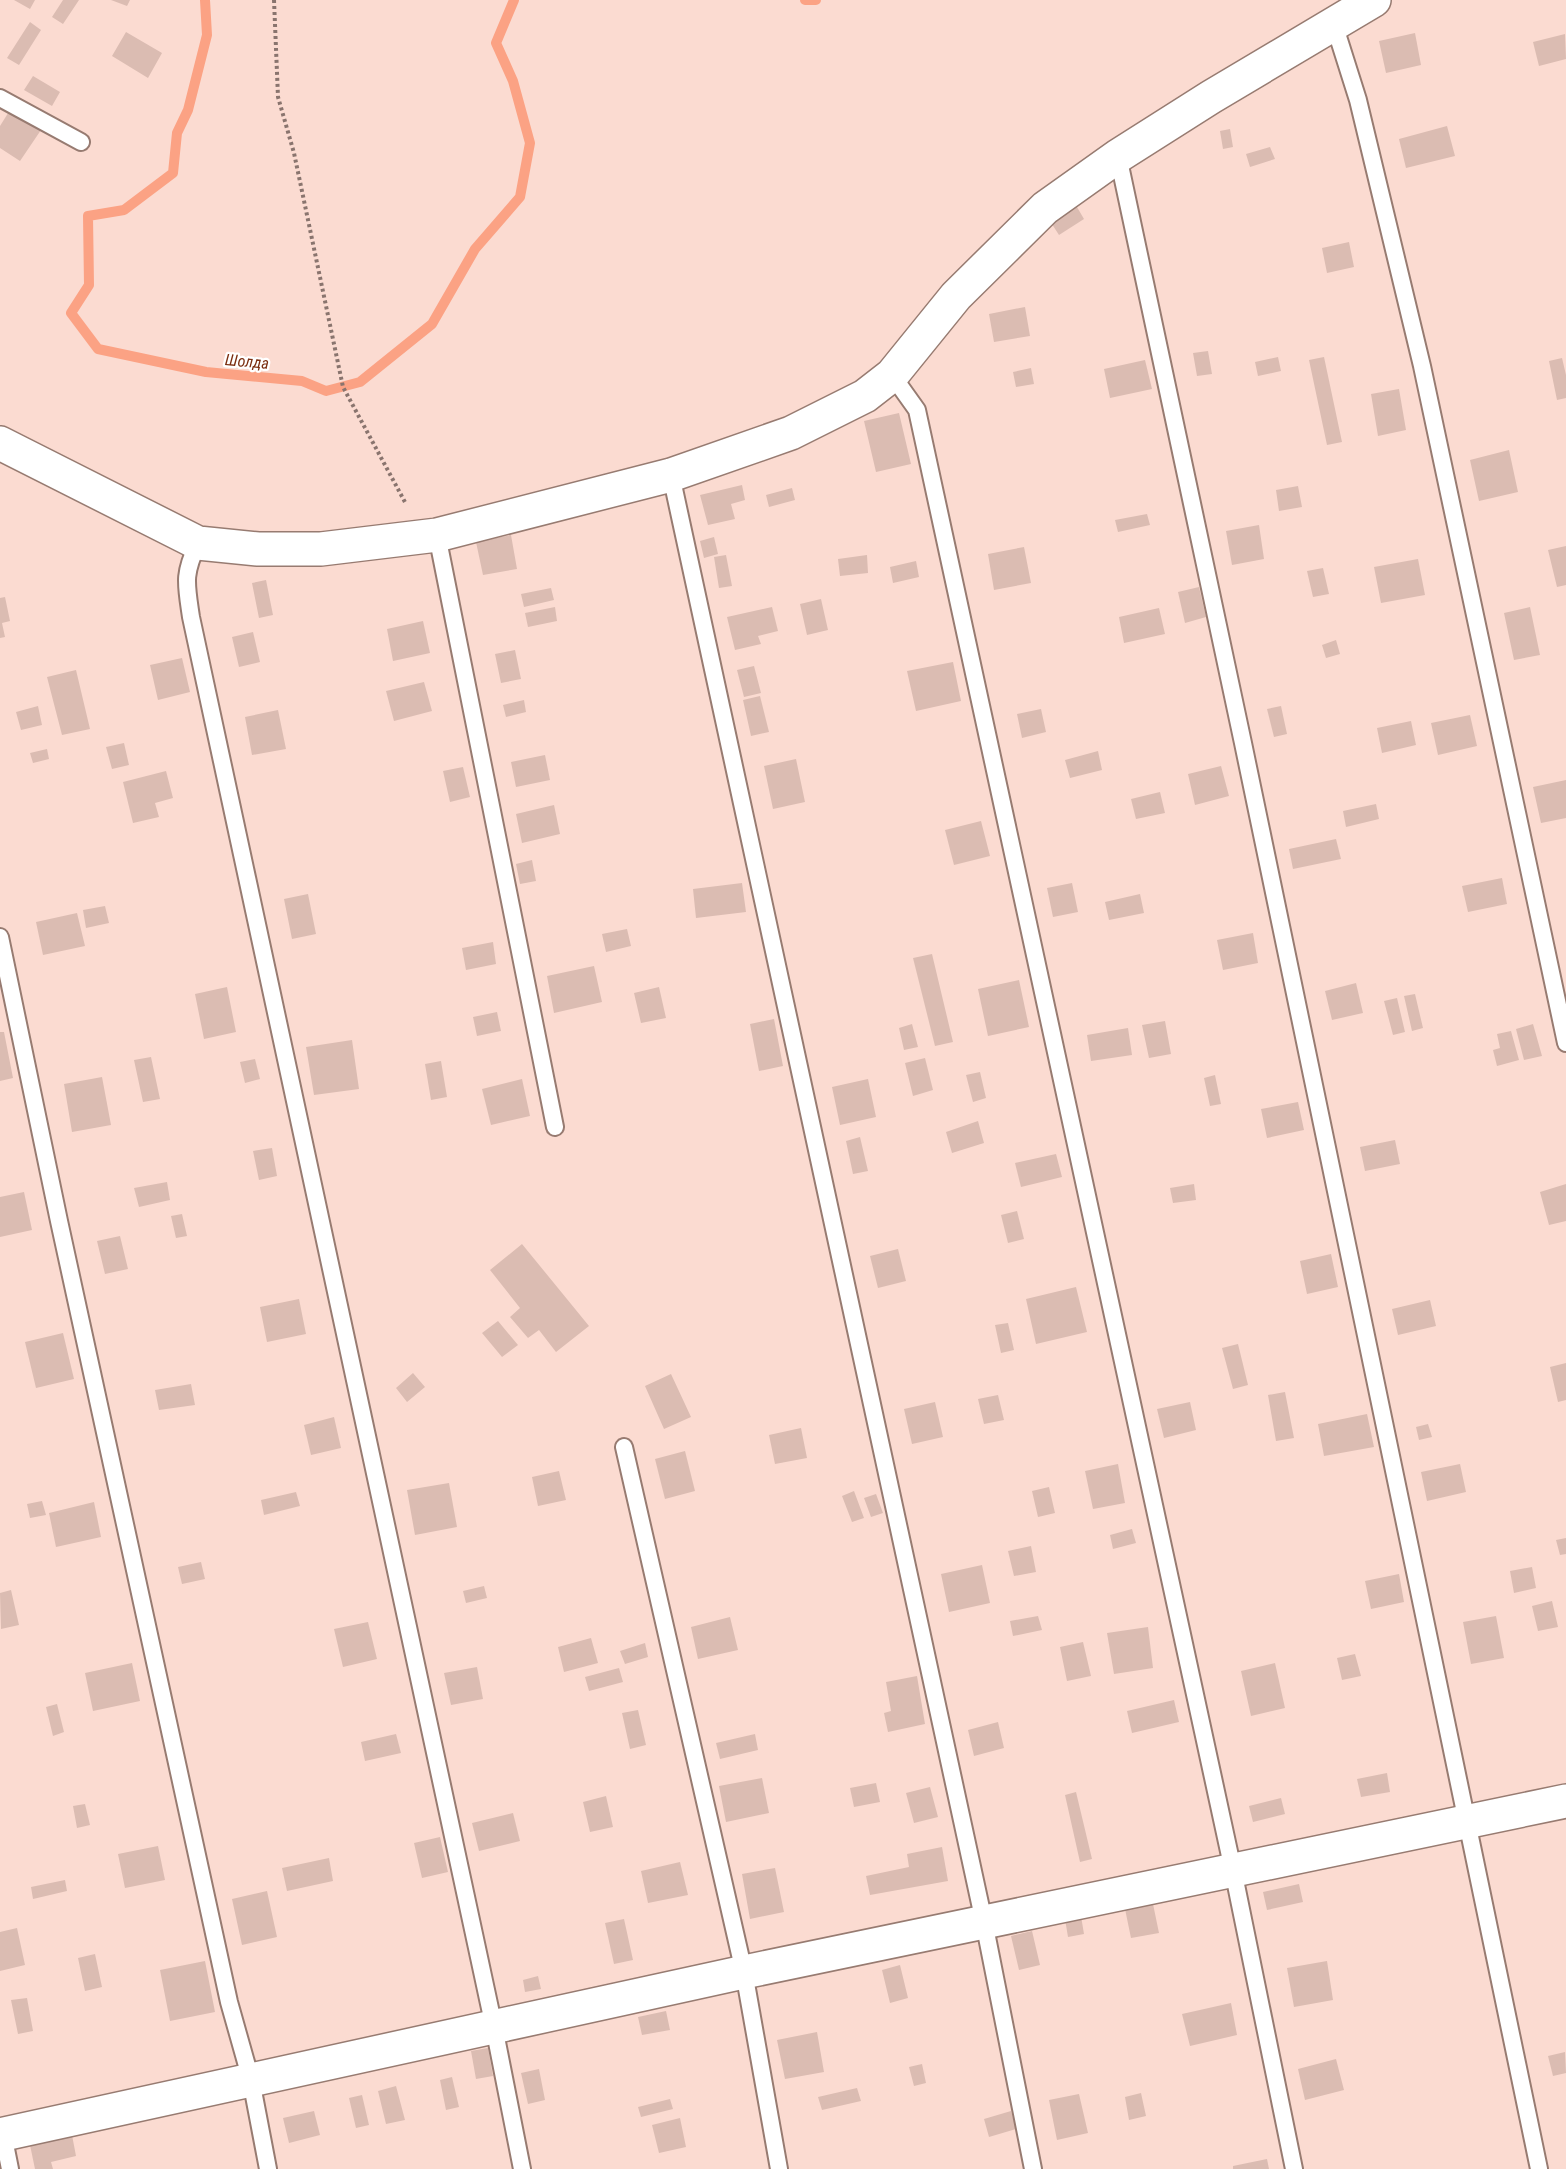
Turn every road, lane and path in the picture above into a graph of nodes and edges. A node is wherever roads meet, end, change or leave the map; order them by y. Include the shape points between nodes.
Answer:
1 (274, 0) edge
2 (1374, 0) edge
3 (1334, 24) junction
4 (0, 98) edge
5 (81, 141) dead end
6 (1118, 156) junction
7 (892, 375) junction
8 (0, 443) edge
9 (671, 475) junction
10 (430, 536) junction
11 (198, 543) junction
12 (0, 938) edge
13 (1566, 1043) edge
14 (555, 1127) dead end
15 (624, 1448) dead end
16 (1566, 1802) edge
17 (1466, 1822) junction
18 (1233, 1870) junction
19 (984, 1922) junction
20 (744, 1972) junction
21 (494, 2027) junction
22 (251, 2080) junction
23 (1, 2130) edge
24 (10, 2169) edge
25 (267, 2169) edge
26 (522, 2169) edge
27 (779, 2169) edge
28 (1033, 2169) edge
29 (1294, 2169) edge
30 (1539, 2169) edge

1 - 10 path via 278,97 294,153 343,387
2 - 3 street
3 - 6 street
3 - 13 lane via 1358,100 1422,366
4 - 5 lane
6 - 7 street via 1045,208 956,296
6 - 17 lane
7 - 9 street via 865,396 791,433
7 - 18 lane via 917,410
8 - 11 street
9 - 10 street
9 - 19 lane
10 - 11 street via 321,549 258,549
10 - 14 lane
11 - 21 lane via 188,564 186,584 192,617
12 - 22 lane via 229,2002
15 - 20 lane
16 - 17 street
17 - 18 street
17 - 30 lane
18 - 19 street
18 - 29 lane
19 - 20 street
19 - 28 lane
20 - 21 street
20 - 27 lane
21 - 22 street
21 - 26 lane
22 - 23 street
22 - 25 lane
23 - 24 lane

